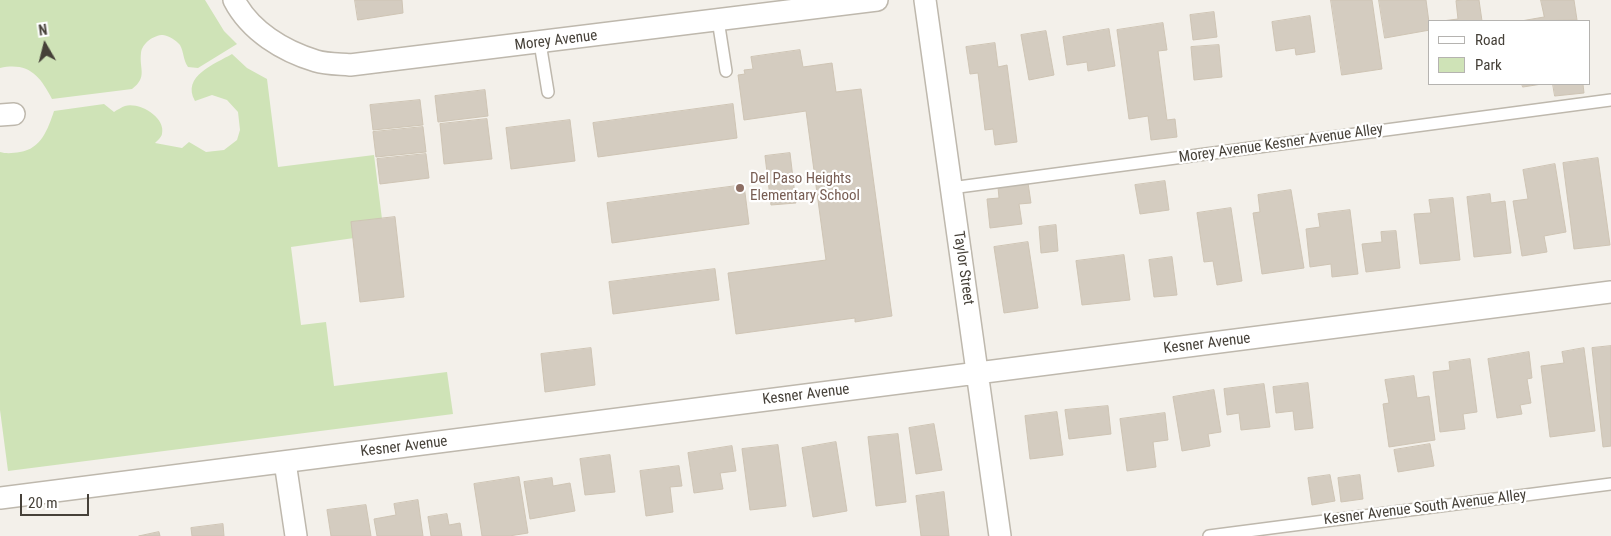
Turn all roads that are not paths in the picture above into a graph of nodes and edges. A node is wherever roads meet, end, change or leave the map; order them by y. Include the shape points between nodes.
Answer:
1 (234, 0) edge
2 (878, 0) edge
3 (924, 0) edge
4 (718, 20) junction
5 (540, 43) junction
6 (726, 71) dead end
7 (548, 92) dead end
8 (1611, 100) edge
9 (952, 188) junction
10 (1611, 292) edge
11 (977, 374) junction
12 (285, 462) junction
13 (1611, 484) edge
14 (0, 498) edge
15 (296, 536) edge
16 (1000, 536) edge
17 (1209, 536) edge

1 - 5 street, Morey Avenue via 247,19 272,41 318,62 350,66
2 - 4 street, Morey Avenue
3 - 9 street, Taylor Street
4 - 5 street, Morey Avenue
4 - 6 lane
5 - 7 lane
8 - 9 lane, Morey Avenue Kesner Avenue Alley
9 - 11 street, Taylor Street
10 - 11 street, Kesner Avenue
11 - 12 street, Kesner Avenue
11 - 16 street, Taylor Street
12 - 14 street, Kesner Avenue
12 - 15 street
13 - 17 lane, Kesner Avenue South Avenue Alley

